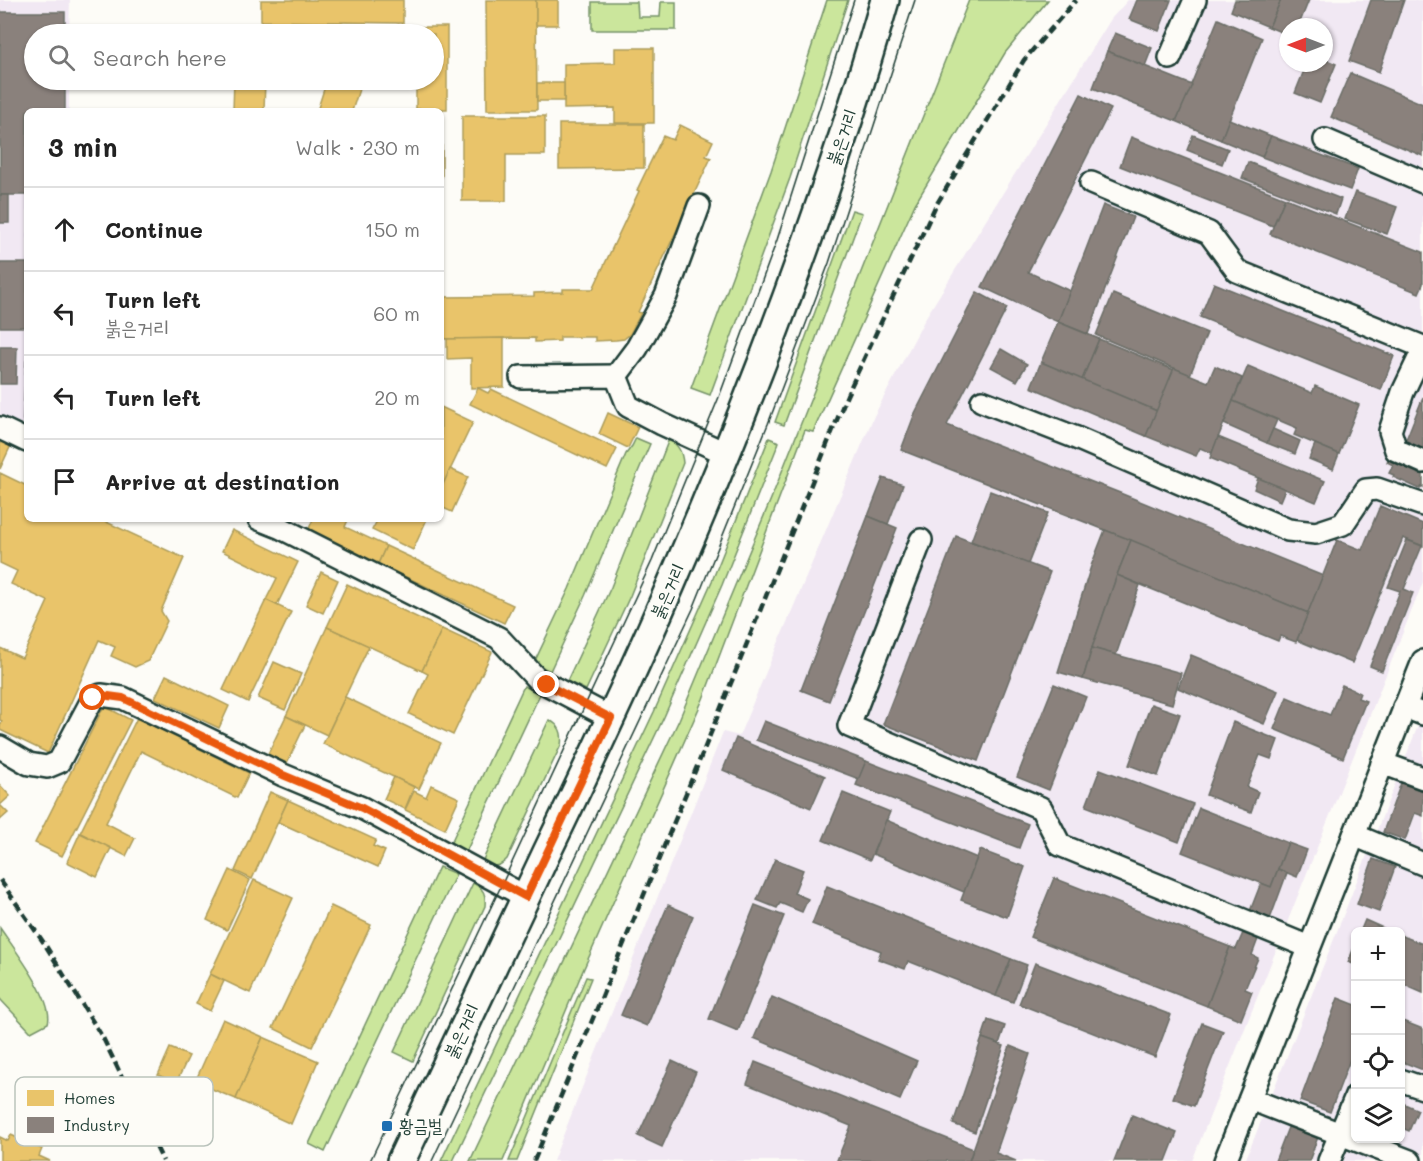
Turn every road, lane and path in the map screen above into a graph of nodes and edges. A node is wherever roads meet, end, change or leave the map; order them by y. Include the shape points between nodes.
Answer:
1 (885, 0) edge
2 (1195, 0) edge
3 (1170, 58) dead end
4 (1325, 140) dead end
5 (1423, 182) edge
6 (1090, 183) dead end
7 (699, 206) dead end
8 (1423, 348) edge
9 (616, 376) junction
10 (521, 377) dead end
11 (982, 401) dead end
12 (0, 428) edge
13 (24, 440) edge
14 (725, 453) junction
15 (1423, 462) edge
16 (1423, 506) edge
17 (266, 522) edge
18 (921, 540) dead end
19 (1423, 661) edge
20 (1414, 711) edge
21 (611, 718) junction
22 (0, 747) edge
23 (1382, 763) junction
24 (1423, 777) edge
25 (1354, 835) junction
26 (1423, 864) edge
27 (526, 897) junction
28 (1310, 947) junction
29 (1405, 1081) edge
30 (1423, 1088) edge
31 (1250, 1099) junction
32 (1351, 1108) edge
33 (1340, 1134) junction
34 (401, 1161) edge
35 (1225, 1161) edge
36 (1329, 1161) edge
37 (1410, 1161) edge

1 - 14 main road, 붉은거리 via 804,250
2 - 3 street
4 - 5 street
6 - 8 street via 1209,233 1238,271
7 - 9 street via 666,296
8 - 15 street via 1390,431 1396,450
9 - 10 street
9 - 14 street via 628,406
11 - 16 street via 1288,530 1316,533 1343,524 1366,490 1377,489
12 - 13 street
14 - 21 main road, 붉은거리
17 - 21 street via 499,638 537,680
18 - 28 street via 849,726 1041,808 1060,844
19 - 20 street
20 - 23 street
21 - 27 main road, 붉은거리
22 - 27 street via 29,764 47,767 59,762 93,698 123,698 283,775 362,808
23 - 24 street
23 - 25 street
25 - 26 street
25 - 28 street
27 - 34 main road, 붉은거리
28 - 31 street
29 - 30 street
31 - 33 street
31 - 35 street
32 - 33 street
33 - 36 street
33 - 37 street

